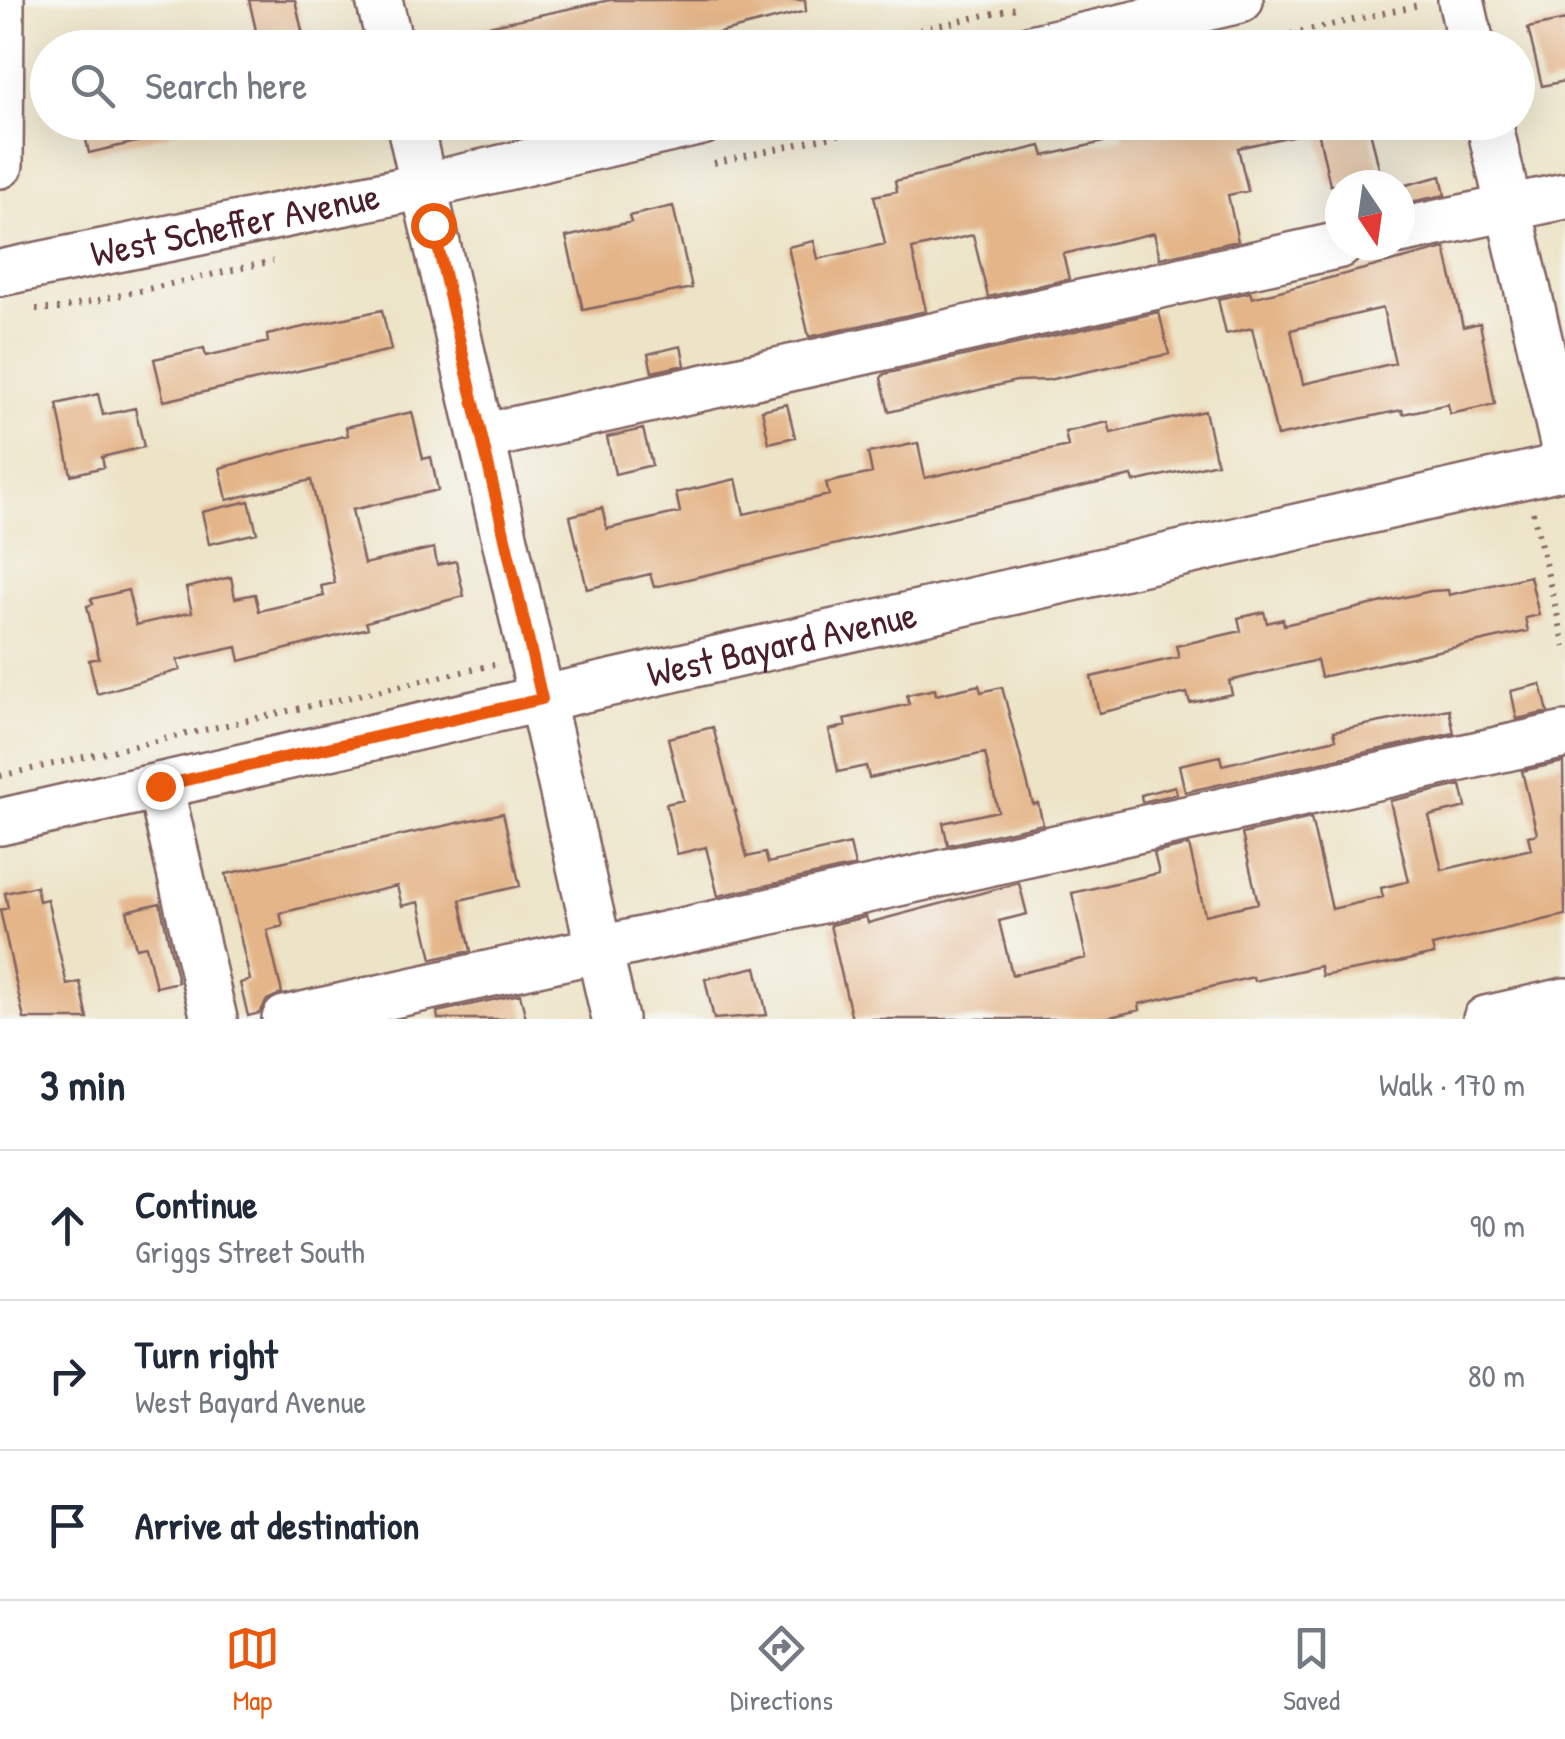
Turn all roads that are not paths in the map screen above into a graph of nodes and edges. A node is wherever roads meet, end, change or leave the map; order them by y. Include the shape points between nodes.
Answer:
1 (1, 0) edge
2 (380, 0) edge
3 (1240, 0) edge
4 (1440, 2) edge
5 (1032, 26) edge
6 (387, 30) edge
7 (1459, 30) edge
8 (413, 140) edge
9 (624, 140) edge
10 (1493, 140) edge
11 (0, 165) edge
12 (424, 186) junction
13 (1565, 196) edge
14 (1509, 208) junction
15 (1415, 229) edge
16 (1325, 248) edge
17 (11, 291) edge
18 (482, 437) junction
19 (1565, 452) edge
20 (1565, 466) edge
21 (542, 699) junction
22 (1565, 735) edge
23 (160, 786) junction
24 (0, 822) edge
25 (599, 948) junction
26 (1565, 1001) edge
27 (214, 1019) edge
28 (285, 1019) edge
29 (615, 1019) edge
30 (1486, 1019) edge

1 - 11 street
2 - 6 street
3 - 5 street
4 - 7 street
8 - 12 street
9 - 12 street, West Scheffer Avenue
10 - 14 street
12 - 17 street, West Scheffer Avenue
12 - 18 street
13 - 14 street
14 - 15 street
14 - 19 street
16 - 18 street
18 - 21 street
20 - 21 street, West Bayard Avenue
21 - 23 street, West Bayard Avenue
21 - 25 street
22 - 25 street
23 - 24 street, West Bayard Avenue
23 - 27 street
25 - 28 street
25 - 29 street
26 - 30 street

